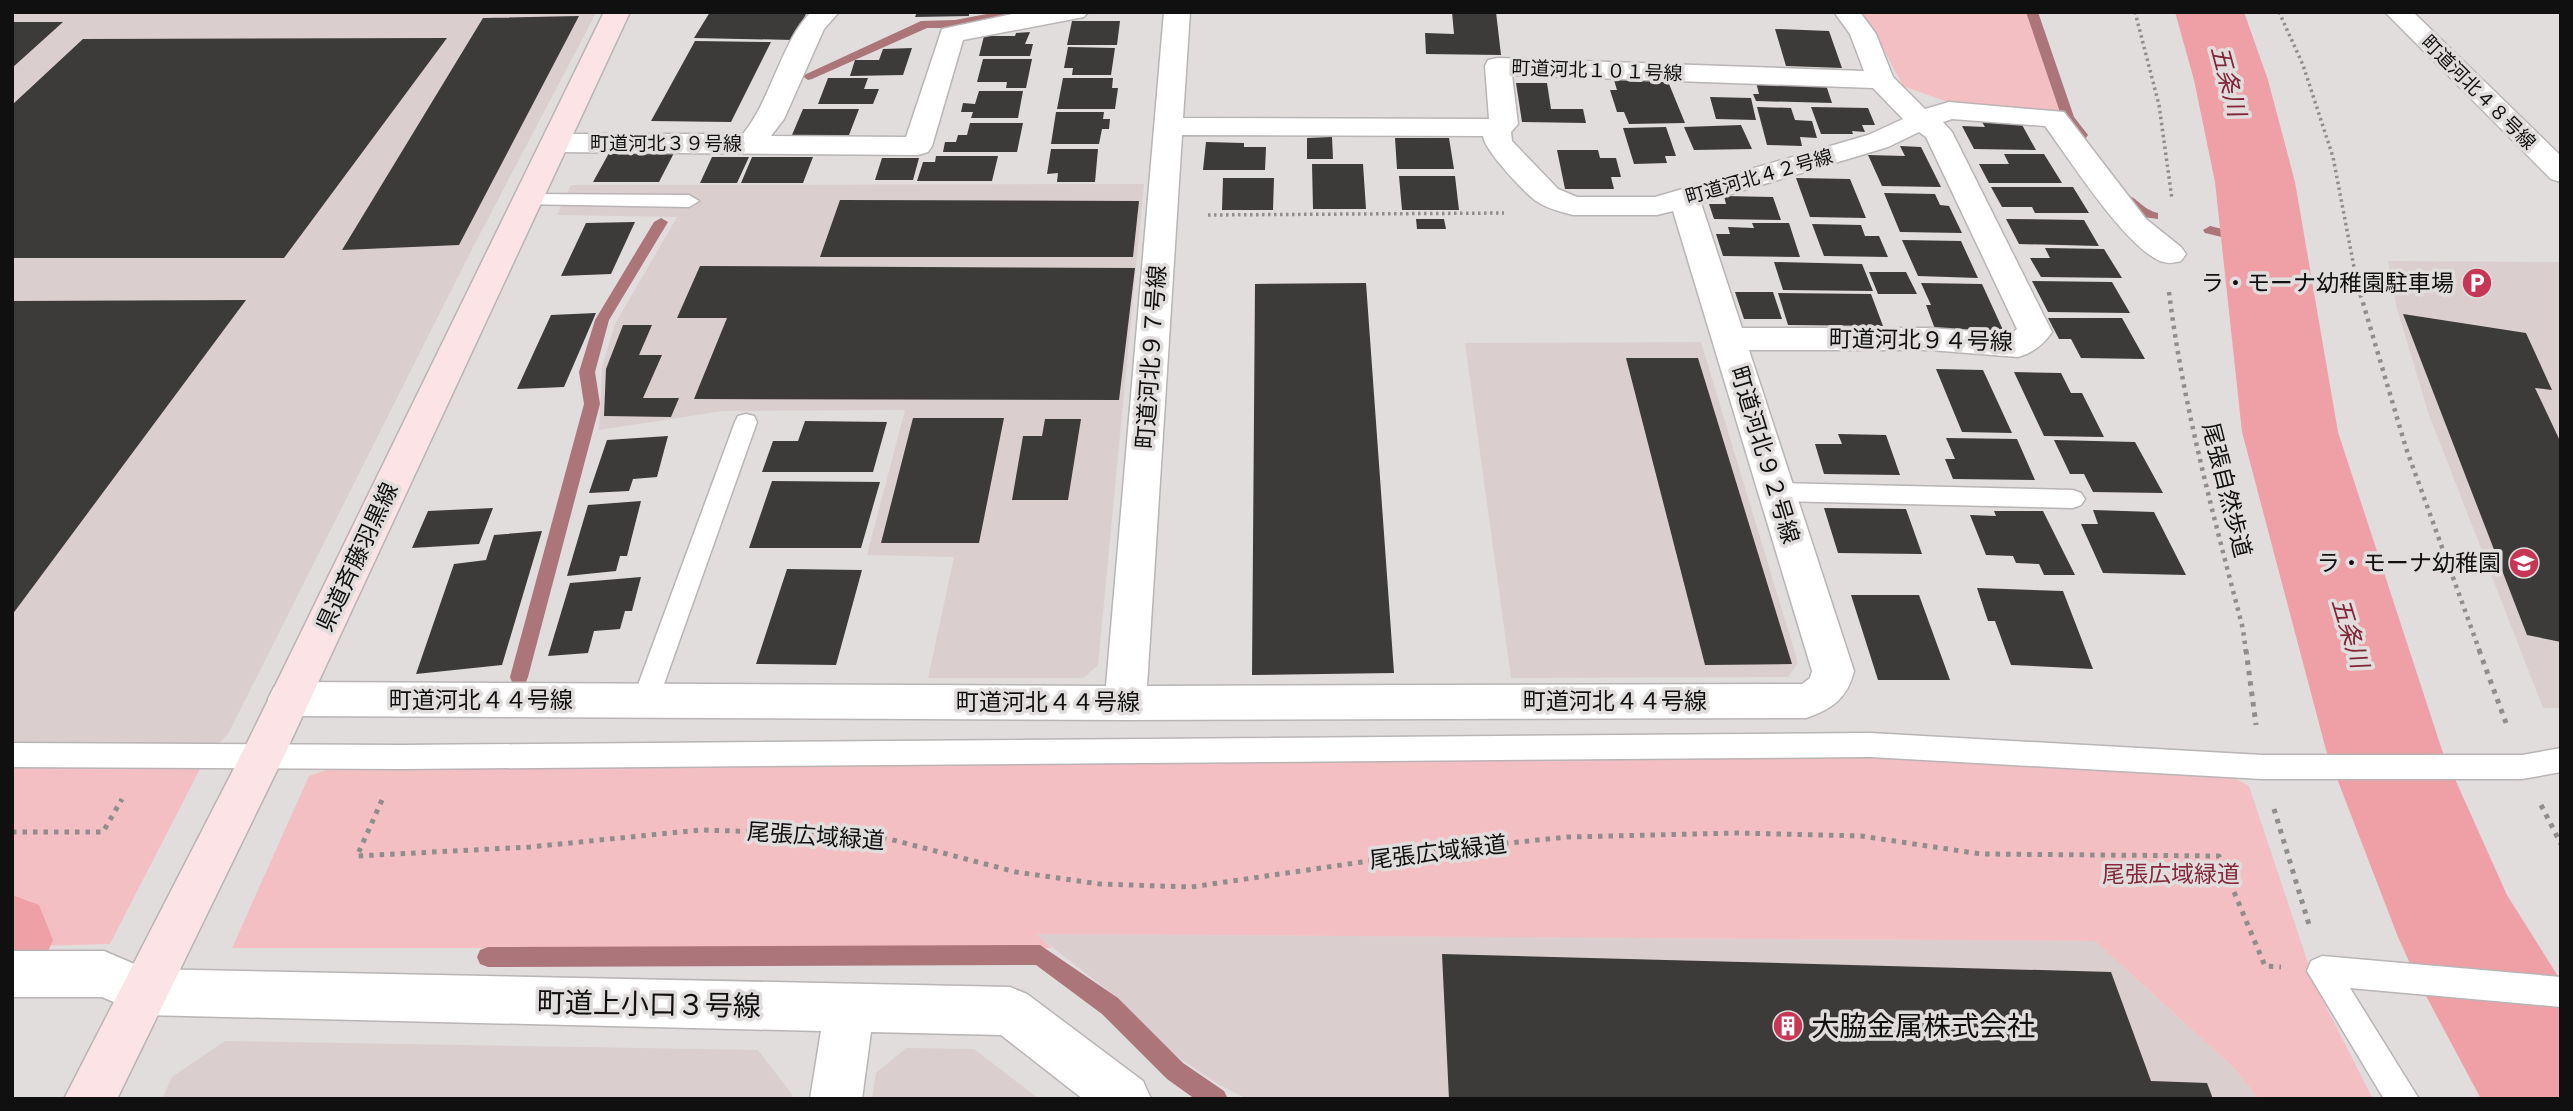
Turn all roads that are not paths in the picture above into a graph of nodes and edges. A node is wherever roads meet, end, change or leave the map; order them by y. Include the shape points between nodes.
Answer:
1 (617, 12) edge
2 (826, 12) edge
3 (1076, 12) edge
4 (1177, 12) edge
5 (1847, 12) edge
6 (2398, 12) edge
7 (1035, 15) edge
8 (1881, 80) junction
9 (1921, 121) junction
10 (1168, 126) junction
11 (1496, 128) junction
12 (554, 143) junction
13 (751, 143) junction
14 (2561, 173) edge
15 (1684, 197) junction
16 (526, 200) junction
17 (689, 201) dead end
18 (2170, 254) road end
19 (1729, 339) junction
20 (746, 422) dead end
21 (1777, 492) junction
22 (2073, 499) dead end
23 (289, 699) junction
24 (645, 701) junction
25 (1807, 701) joint
26 (1125, 703) junction
27 (12, 755) edge
28 (262, 757) junction
29 (2561, 760) edge
30 (12, 974) edge
31 (144, 992) junction
32 (2561, 992) edge
33 (849, 1009) junction
34 (90, 1099) edge
35 (836, 1099) edge
36 (1125, 1099) edge
37 (2403, 1099) edge

1 - 12 main road, 県道斉藤羽黒線
2 - 13 street, 町道河北３９号線 via 812,26 770,119
3 - 7 street
4 - 10 street, 町道河北９７号線
5 - 8 street via 1863,34
6 - 14 street, 町道河北４８号線
7 - 13 street via 951,35 918,146
8 - 9 street
8 - 11 street, 町道河北１０１号線 via 1498,66 1504,124
9 - 15 street, 町道河北４２号線 via 1878,141
9 - 18 street, 町道河北４２号線 via 1949,110 2054,118 2135,226
9 - 19 street, 町道河北９４号線 via 1938,132 2035,332 2018,346 1930,339
10 - 11 street
10 - 26 street, 町道河北９７号線
11 - 15 street, 町道河北４２号線 via 1499,143 1547,195 1573,206 1657,206
12 - 13 street, 町道河北３９号線
12 - 16 main road, 県道斉藤羽黒線
15 - 19 street, 町道河北９２号線
16 - 17 lane
16 - 23 main road, 県道斉藤羽黒線
19 - 21 street, 町道河北９２号線
20 - 24 lane
21 - 22 lane
21 - 25 street, 町道河北９２号線 via 1833,671 1825,690
23 - 24 street, 町道河北４４号線
23 - 28 main road, 県道斉藤羽黒線
24 - 26 street, 町道河北４４号線
25 - 26 street, 町道河北４４号線
27 - 28 lane
28 - 29 lane via 1870,744 2262,767 2522,767
28 - 31 main road, 県道斉藤羽黒線
30 - 31 street via 104,974
31 - 33 street, 町道上小口３号線
31 - 34 main road, 県道斉藤羽黒線
32 - 37 lane via 2322,971
33 - 35 street
33 - 36 street, 町道上小口３号線 via 1010,1010

